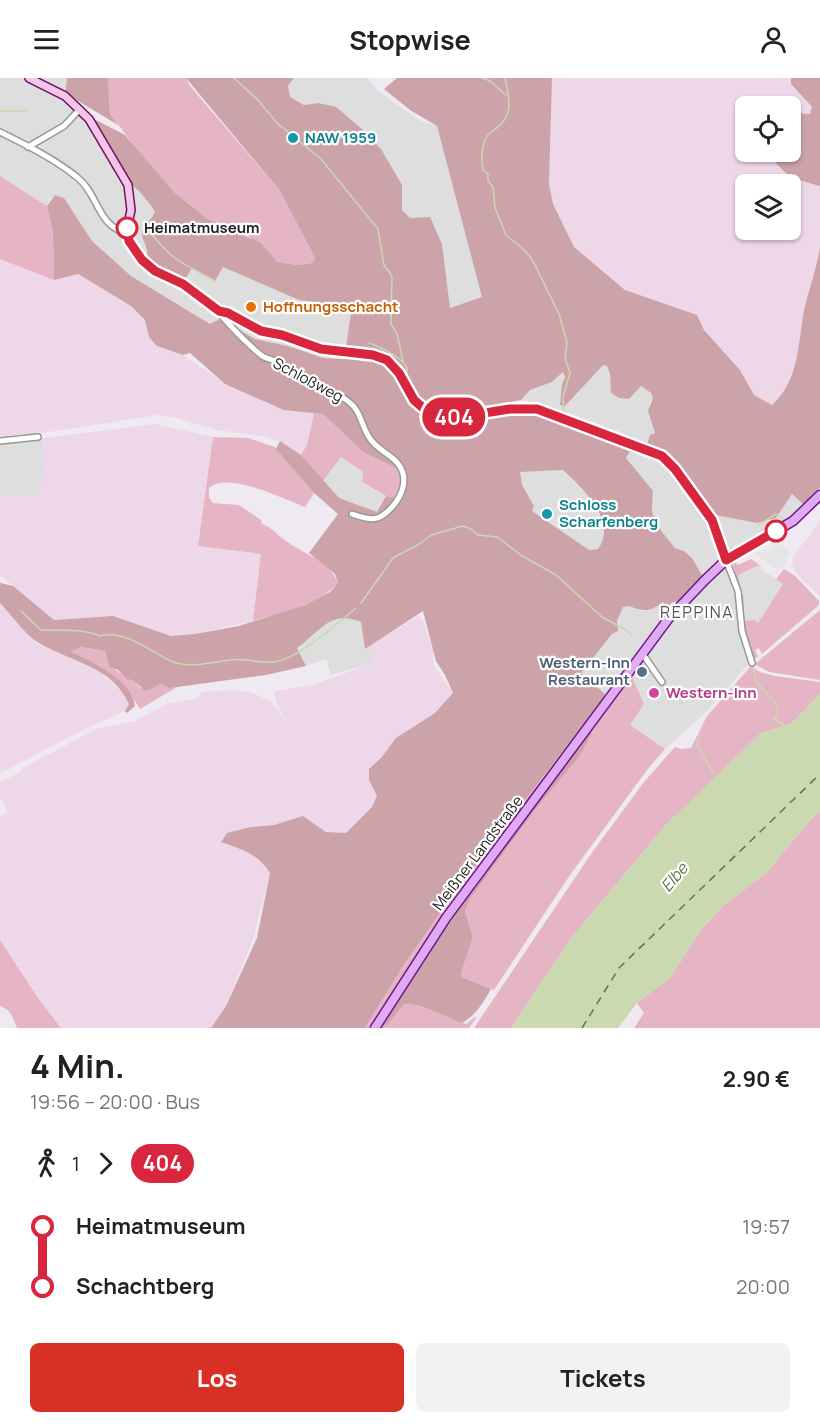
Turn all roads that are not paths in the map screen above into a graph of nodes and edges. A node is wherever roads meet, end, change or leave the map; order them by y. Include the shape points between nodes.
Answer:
1 (29, 78) edge
2 (80, 109) junction
3 (0, 132) edge
4 (28, 147) junction
5 (126, 233) junction
6 (219, 311) junction
7 (38, 437) dead end
8 (0, 441) edge
9 (820, 495) edge
10 (352, 514) dead end
11 (729, 559) junction
12 (642, 652) junction
13 (752, 663) dead end
14 (662, 682) dead end
15 (375, 1028) edge

1 - 2 street via 65,96
2 - 4 street via 64,126
2 - 5 street via 128,185 130,210
3 - 4 street
4 - 5 street via 78,178 101,215
5 - 6 street via 142,260 155,271 183,284
6 - 10 street, Schloßweg via 263,356 356,407 367,435 399,465 403,491 392,507 379,519
6 - 11 street via 261,331 321,349 387,360 414,400 437,414 460,417 537,409 657,454 675,469 712,520
7 - 8 street
9 - 11 main road, Meißner Landstraße via 793,521
11 - 12 main road, Meißner Landstraße via 684,601
11 - 13 street
12 - 14 street
12 - 15 main road, Meißner Landstraße via 446,918

